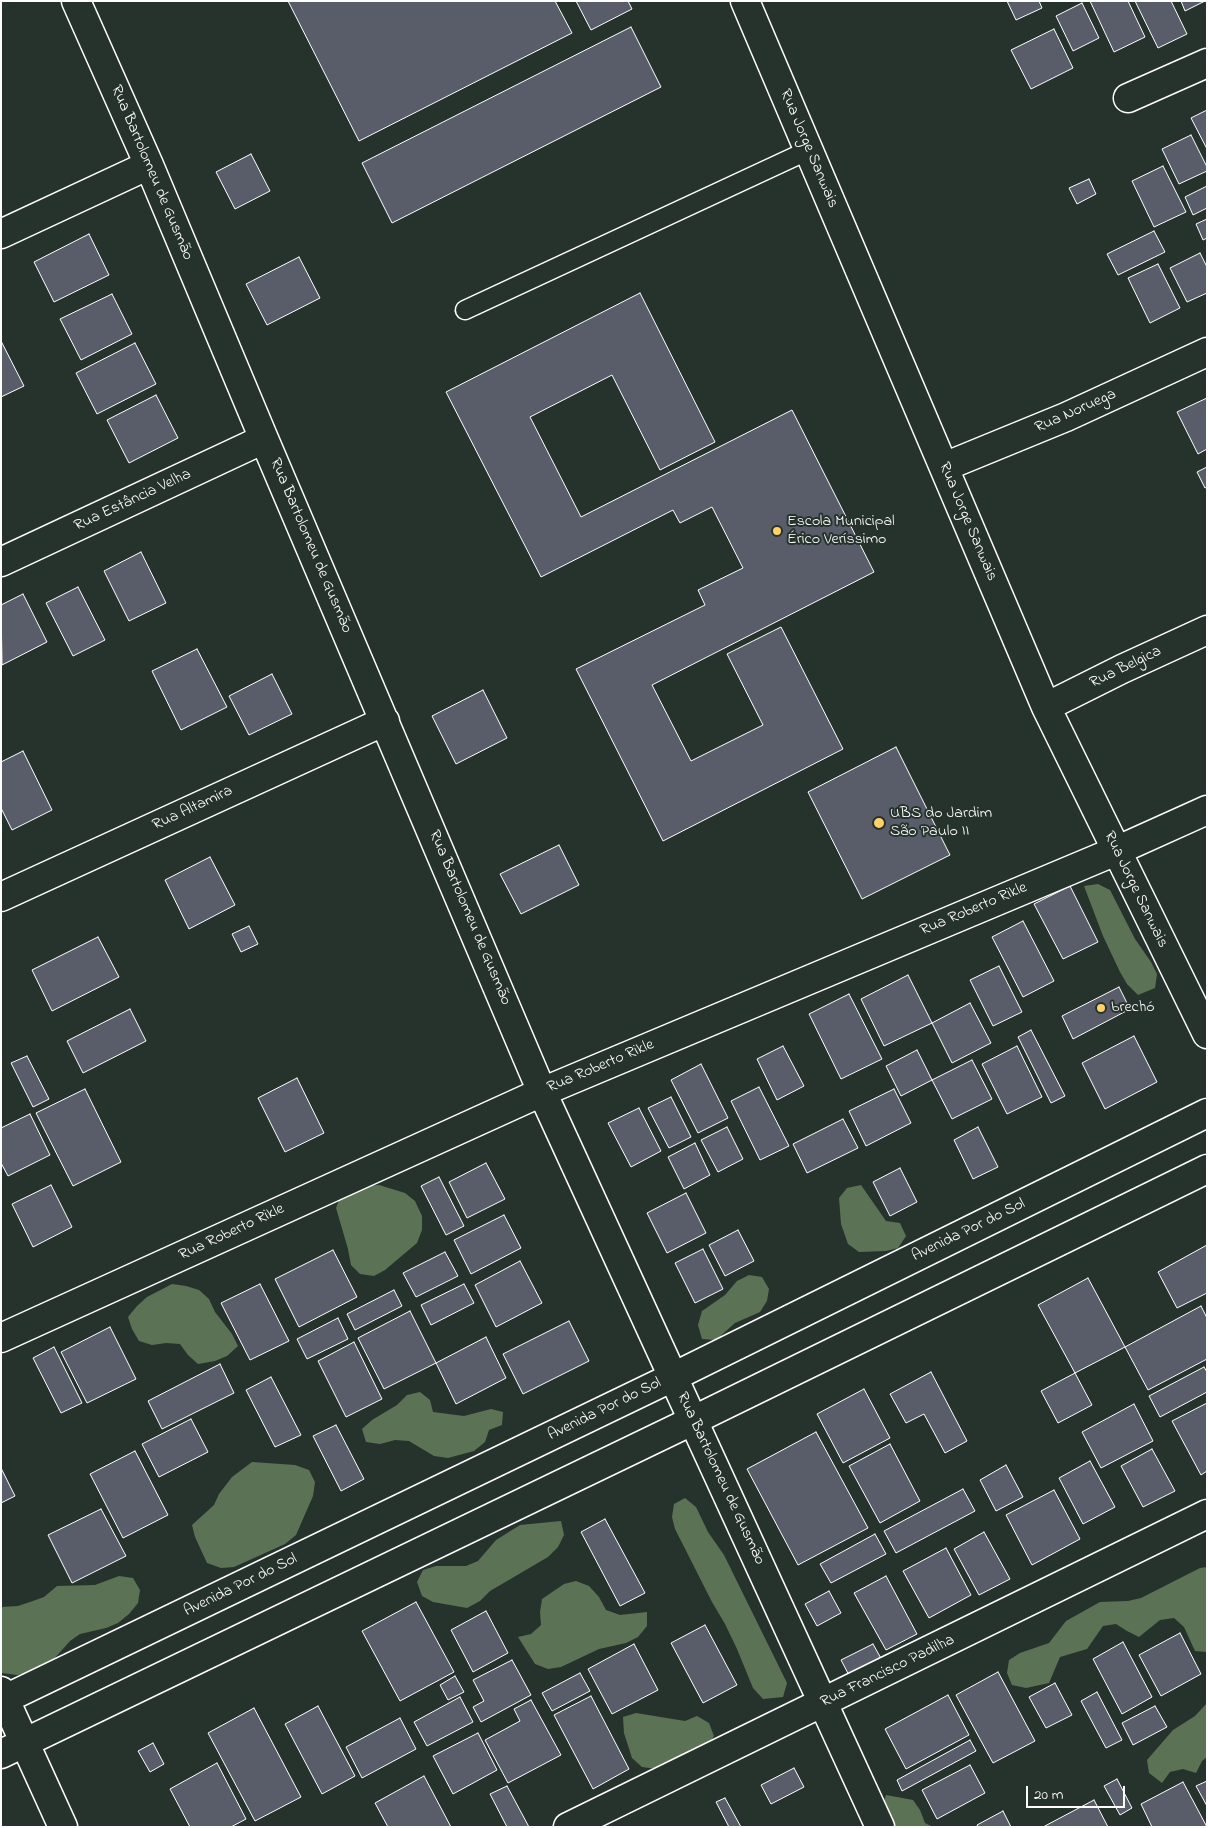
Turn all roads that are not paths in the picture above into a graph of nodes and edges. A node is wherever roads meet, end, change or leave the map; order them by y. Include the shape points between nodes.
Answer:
1 (76, 1) edge
2 (745, 1) edge
3 (1207, 63) edge
4 (1128, 98) dead end
5 (809, 150) junction
6 (149, 165) junction
7 (1, 234) edge
8 (465, 310) dead end
9 (1207, 352) edge
10 (264, 439) junction
11 (944, 468) junction
12 (1, 562) edge
13 (1207, 630) edge
14 (1046, 707) junction
15 (385, 720) junction
16 (1207, 810) edge
17 (1116, 851) junction
18 (1, 897) edge
19 (1207, 1034) edge
20 (542, 1092) junction
21 (1207, 1113) edge
22 (1207, 1169) edge
23 (1, 1338) edge
24 (673, 1377) junction
25 (694, 1420) junction
26 (1207, 1514) edge
27 (2, 1697) edge
28 (824, 1703) junction
29 (13, 1749) edge
30 (63, 1827) edge
31 (568, 1827) edge
32 (880, 1827) edge

1 - 6 street, Rua Bartolomeu de Gusmão
2 - 5 street, Rua Jorge Sanwais
3 - 4 street
5 - 8 lane
5 - 11 street, Rua Jorge Sanwais
6 - 7 street
6 - 10 street, Rua Bartolomeu de Gusmão
9 - 11 street, Rua Noruega via 1066,418
10 - 12 street, Rua Estância Velha
10 - 15 street, Rua Bartolomeu de Gusmão
11 - 14 street, Rua Jorge Sanwais
13 - 14 street, Rua Belgica
14 - 17 street, Rua Jorge Sanwais
15 - 18 street, Rua Altamira
15 - 20 street, Rua Bartolomeu de Gusmão
16 - 17 street, Rua Roberto Rikle
17 - 19 street, Rua Jorge Sanwais
17 - 20 street, Rua Roberto Rikle
20 - 23 street, Rua Roberto Rikle
20 - 24 street, Rua Bartolomeu de Gusmão
21 - 24 street, Avenida Por do Sol
22 - 25 street
24 - 25 street, Rua Bartolomeu de Gusmão
24 - 27 street, Avenida Por do Sol
25 - 28 street, Rua Bartolomeu de Gusmão
25 - 29 street
26 - 28 street, Rua Francisco Padilha
27 - 29 street
28 - 31 street, Rua Francisco Padilha
28 - 32 street, Rua Bartolomeu de Gusmão
29 - 30 street

